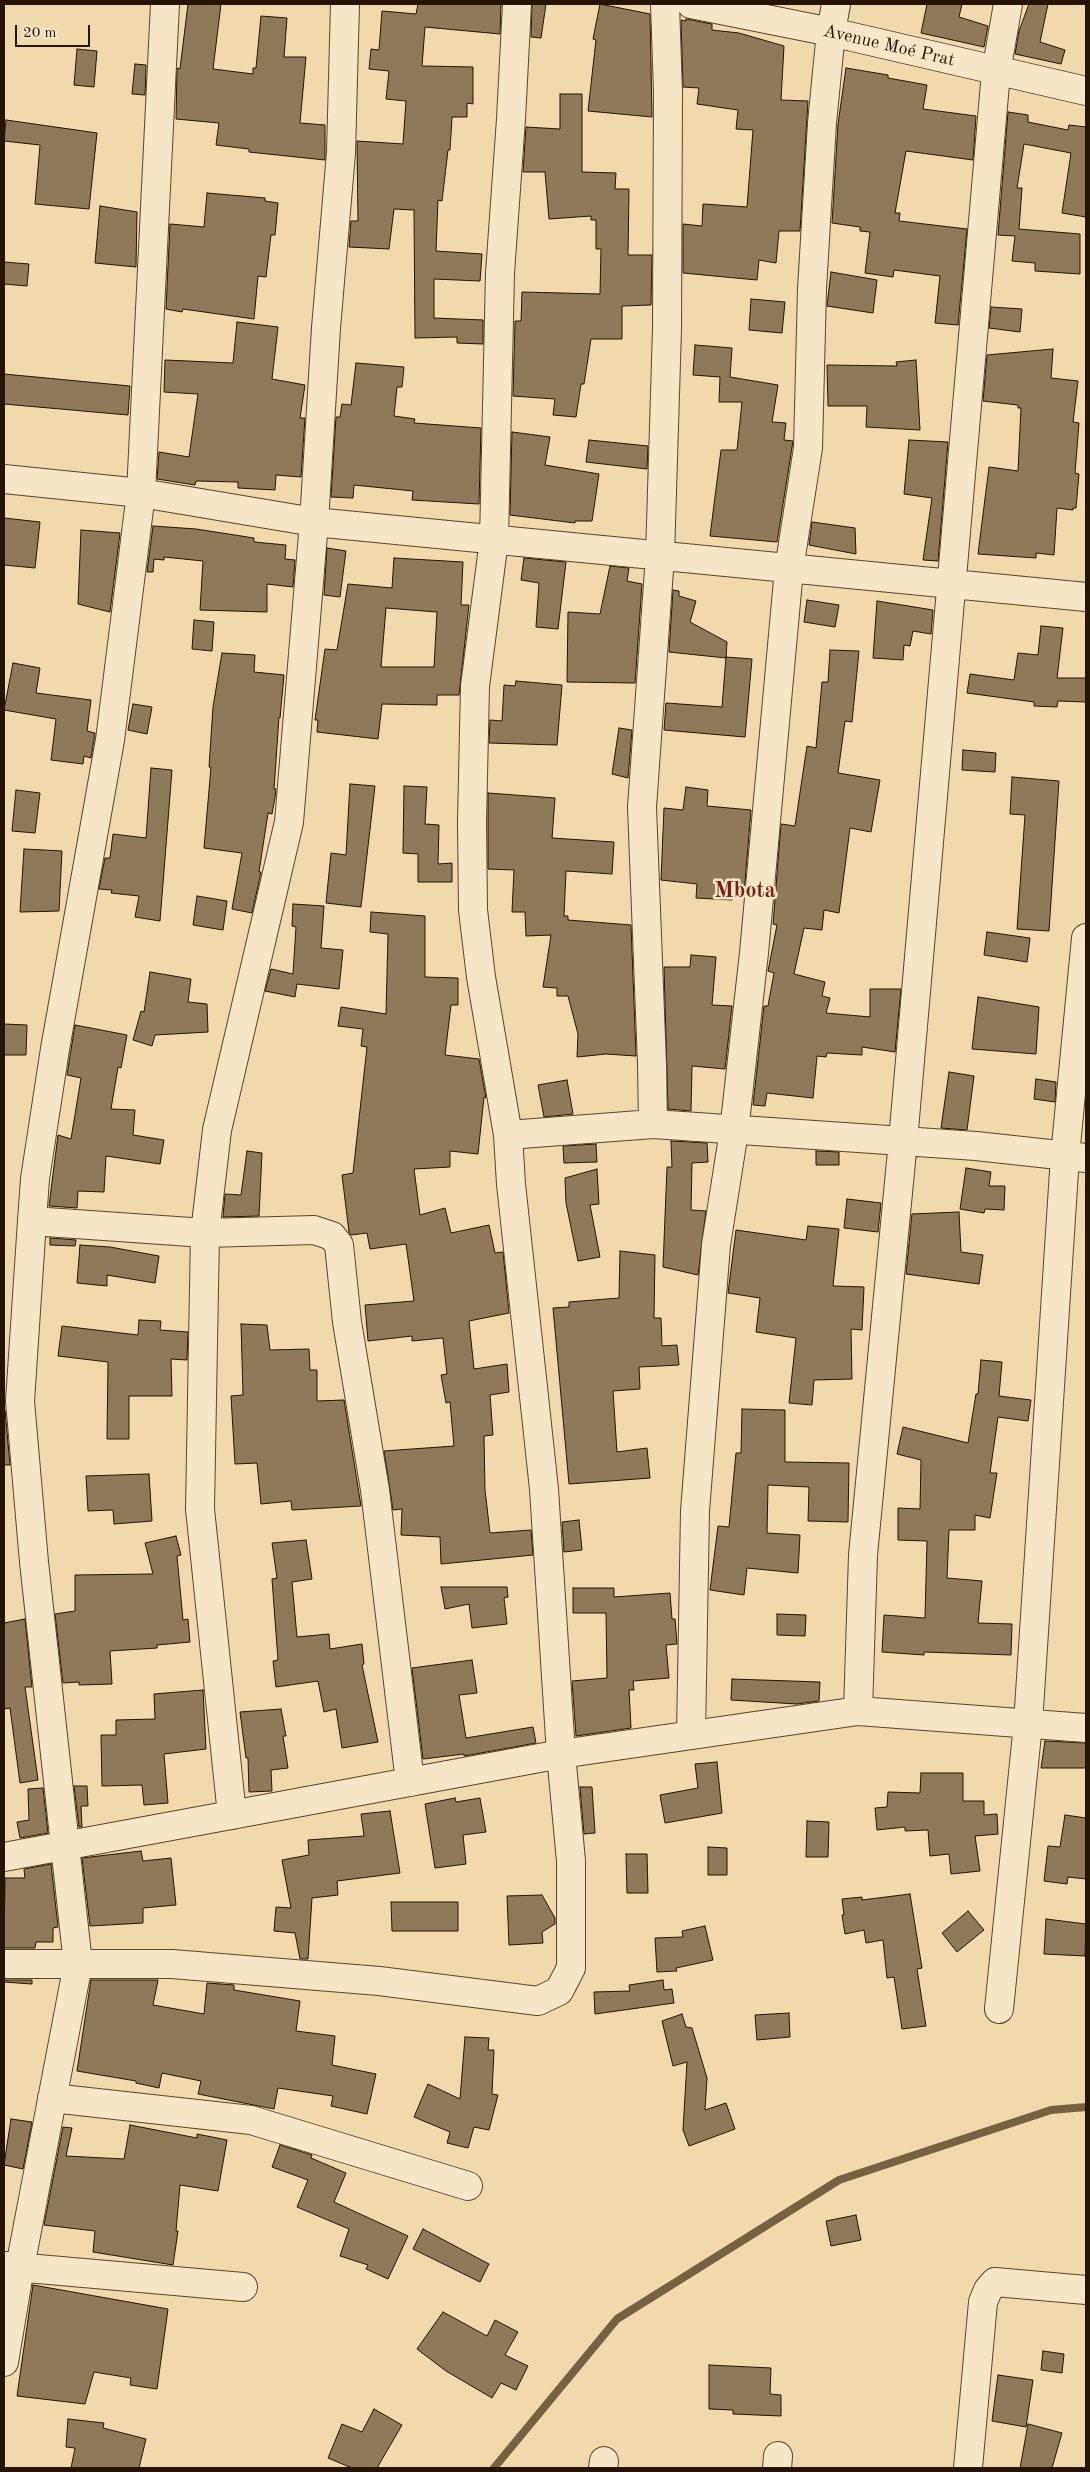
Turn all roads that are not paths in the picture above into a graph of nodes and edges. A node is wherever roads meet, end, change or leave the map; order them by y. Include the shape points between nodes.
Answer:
1 (165, 4) edge
2 (345, 4) edge
3 (517, 4) edge
4 (665, 4) edge
5 (690, 4) edge
6 (836, 4) edge
7 (1008, 4) edge
8 (831, 32) junction
9 (996, 72) junction
10 (1086, 91) edge
11 (4, 479) edge
12 (141, 493) junction
13 (314, 522) junction
14 (494, 540) junction
15 (660, 556) junction
16 (789, 569) junction
17 (951, 584) junction
18 (1086, 597) edge
19 (1086, 938) edge
20 (652, 1124) junction
21 (734, 1131) junction
22 (508, 1135) junction
23 (903, 1141) junction
24 (1076, 1157) edge
25 (32, 1221) junction
26 (205, 1233) junction
27 (858, 1711) junction
28 (1028, 1724) junction
29 (1086, 1728) edge
30 (691, 1735) junction
31 (561, 1754) junction
32 (410, 1782) junction
33 (232, 1815) junction
34 (65, 1846) junction
35 (4, 1856) edge
36 (4, 1964) edge
37 (78, 1964) junction
38 (999, 2009) dead end
39 (52, 2098) junction
40 (468, 2186) dead end
41 (12, 2266) edge
42 (243, 2287) dead end
43 (1086, 2290) edge
44 (4, 2362) edge
45 (968, 2468) edge

1 - 12 street
2 - 13 street via 341,153
3 - 14 street via 500,272
4 - 15 street via 667,329
5 - 8 street, Avenue Moé Prat
6 - 8 street
7 - 9 street
8 - 9 street, Avenue Moé Prat
8 - 16 street via 812,289 808,448
9 - 10 street, Avenue Moé Prat
9 - 17 street
11 - 12 street
12 - 13 street
12 - 25 street via 110,740 55,1049 35,1179
13 - 14 street
13 - 26 street via 289,822 217,1130
14 - 15 street
14 - 22 street via 475,686 473,910
15 - 16 street
15 - 20 street via 642,807
16 - 17 street
16 - 21 street
17 - 18 street
17 - 23 street
19 - 24 street
20 - 21 street
20 - 22 street
21 - 23 street
21 - 30 street via 716,1245 695,1511
22 - 31 street via 544,1489
23 - 24 street
23 - 27 street via 863,1555
24 - 28 street
25 - 26 street
25 - 34 street via 20,1401
26 - 32 street via 314,1230 332,1236 339,1245 347,1322 375,1490
26 - 33 street via 200,1509
27 - 28 street
27 - 30 street
28 - 29 street
28 - 38 street
30 - 31 street
31 - 32 street
31 - 37 street via 571,1861 571,1968 559,1991 538,2001 379,1981 182,1965
32 - 33 street
33 - 34 street
34 - 35 street
34 - 37 street
36 - 37 street
37 - 39 street
39 - 40 street via 251,2120
39 - 41 street
41 - 42 street
41 - 44 street
43 - 45 street via 995,2282 988,2290 983,2302

